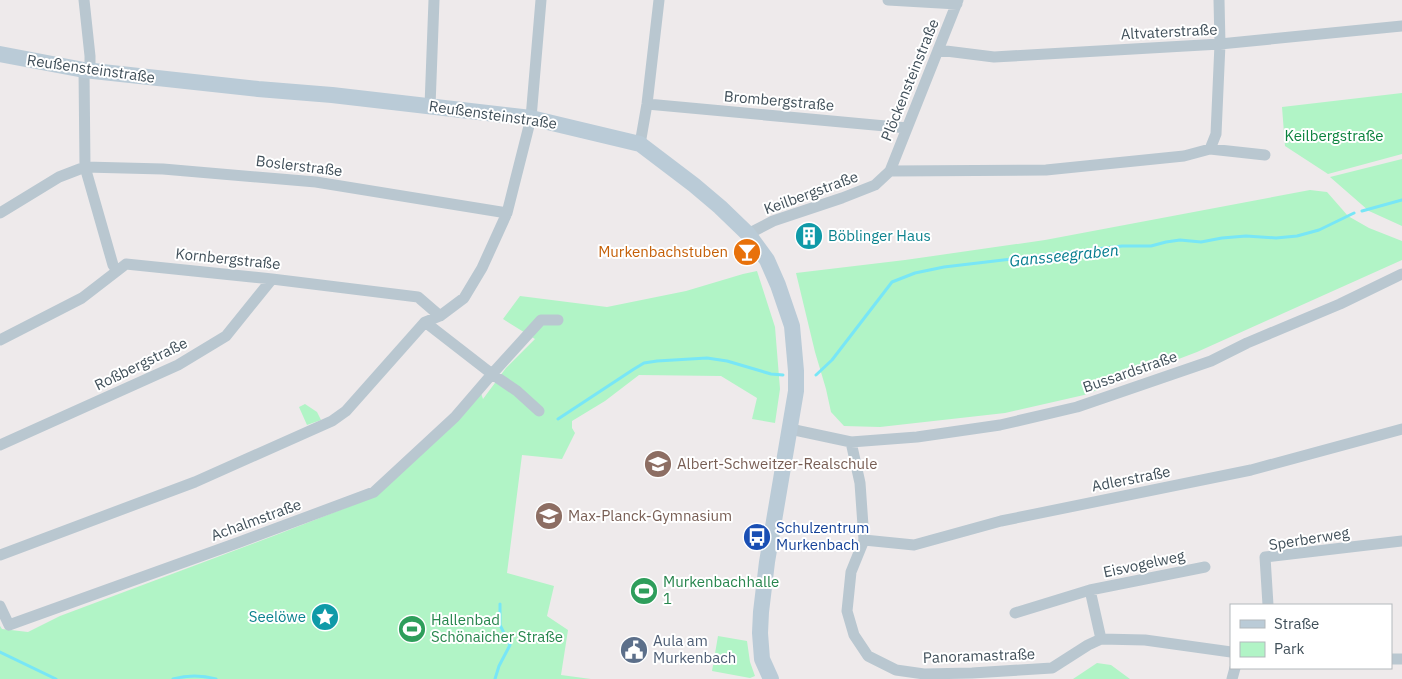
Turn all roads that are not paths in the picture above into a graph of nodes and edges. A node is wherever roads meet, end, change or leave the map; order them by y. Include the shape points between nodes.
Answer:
1 (84, 0) edge
2 (434, 0) edge
3 (542, 0) edge
4 (659, 0) edge
5 (888, 0) edge
6 (1219, 0) edge
7 (958, 2) edge
8 (1402, 26) edge
9 (1220, 44) junction
10 (938, 50) junction
11 (0, 54) edge
12 (87, 71) junction
13 (647, 104) junction
14 (430, 106) junction
15 (531, 118) junction
16 (907, 128) junction
17 (640, 144) junction
18 (1210, 149) junction
19 (1265, 155) dead end
20 (85, 167) junction
21 (890, 171) junction
22 (0, 213) edge
23 (508, 213) junction
24 (748, 234) junction
25 (117, 271) junction
26 (1402, 274) edge
27 (272, 279) junction
28 (440, 316) junction
29 (558, 320) dead end
30 (425, 322) junction
31 (0, 340) edge
32 (492, 374) junction
33 (539, 411) dead end
34 (790, 429) junction
35 (1402, 429) edge
36 (852, 442) junction
37 (0, 445) edge
38 (864, 540) junction
39 (1402, 541) edge
40 (0, 555) edge
41 (1205, 567) dead end
42 (1090, 590) junction
43 (1268, 604) edge
44 (0, 606) edge
45 (1015, 612) dead end
46 (1101, 639) junction
47 (1230, 652) edge
48 (1052, 668) junction
49 (771, 679) edge
50 (1058, 679) edge

1 - 12 street via 90,56
2 - 14 street
3 - 15 street
4 - 13 street
5 - 7 street
6 - 9 street
7 - 10 street, Plöckensteinstraße
8 - 9 street, Altvaterstraße
9 - 10 street, Altvaterstraße via 994,57
9 - 18 street via 1216,134
10 - 16 street, Plöckensteinstraße
11 - 12 street, Reußensteinstraße
12 - 14 street, Reußensteinstraße
12 - 20 street
13 - 16 street, Brombergstraße
13 - 17 street
14 - 15 street, Reußensteinstraße
15 - 17 street, Reußensteinstraße
15 - 23 street
16 - 21 street, Plöckensteinstraße
17 - 24 street, Reußensteinstraße via 713,201
18 - 19 street
18 - 21 street via 1184,156 1046,170
20 - 22 street via 59,177
20 - 23 street, Boslerstraße via 163,169 316,182
20 - 25 street
21 - 24 street, Keilbergstraße via 875,186 773,221
23 - 28 street via 464,298
24 - 34 street, Reußensteinstraße via 767,260 792,326 796,392
25 - 27 street, Kornbergstraße via 126,264
25 - 31 street via 82,298
26 - 36 street, Bussardstraße via 1211,361 1078,406 1000,425
27 - 28 street, Kornbergstraße via 418,297
27 - 37 street, Roßbergstraße via 226,336 178,366
28 - 30 street
29 - 32 street, Achalmstraße via 541,320
30 - 32 street
30 - 40 street via 346,411 332,422 195,482
32 - 33 street via 518,391
32 - 44 street, Achalmstraße via 455,417 374,492 9,624
34 - 36 street
34 - 49 street, Reußensteinstraße via 761,612 762,659
35 - 38 street, Adlerstraße via 1251,470 1001,521 914,545
36 - 38 street, Panoramastraße via 860,483
38 - 48 street, Panoramastraße via 851,572 847,611 854,635 868,656 896,670 924,674
39 - 43 street, Sperberweg via 1265,558
41 - 42 street, Eisvogelweg
42 - 45 street, Eisvogelweg
42 - 46 street, Eisvogelweg
46 - 47 street, Panoramastraße via 1145,640
46 - 48 street, Panoramastraße
48 - 50 street, Panoramastraße

